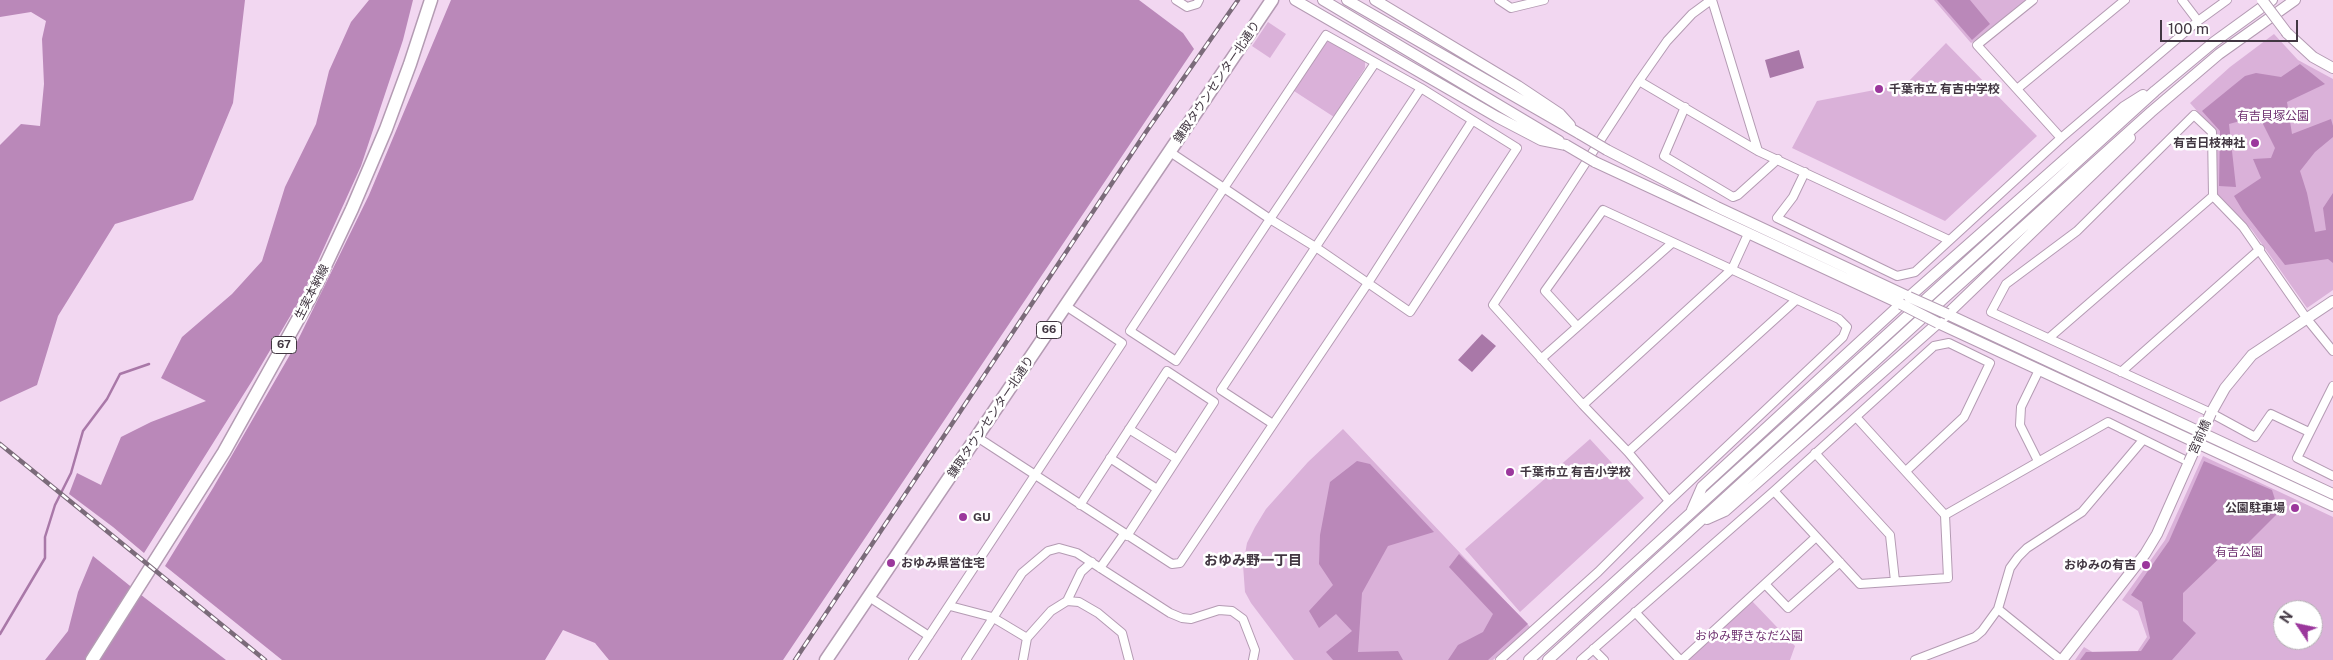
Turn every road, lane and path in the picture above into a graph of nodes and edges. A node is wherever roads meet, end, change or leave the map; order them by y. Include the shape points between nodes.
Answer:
1 (1176, 0) edge
2 (1200, 0) edge
3 (1272, 0) edge
4 (1295, 0) edge
5 (1323, 0) edge
6 (1347, 0) edge
7 (1375, 0) edge
8 (1499, 0) edge
9 (1544, 0) edge
10 (1712, 0) edge
11 (2033, 0) edge
12 (2125, 0) edge
13 (2182, 0) edge
14 (2227, 0) edge
15 (2262, 0) edge
16 (2272, 0) edge
17 (2295, 0) edge
18 (430, 2) edge
19 (2198, 21) junction
20 (1375, 64) junction
21 (2333, 68) edge
22 (1639, 81) junction
23 (1421, 88) junction
24 (2017, 89) junction
25 (2155, 91) junction
26 (1685, 107) junction
27 (2151, 112) junction
28 (1472, 121) junction
29 (1580, 134) junction
30 (2061, 138) junction
31 (1566, 145) junction
32 (1758, 151) junction
33 (1170, 152) junction
34 (1778, 160) junction
35 (1805, 172) junction
36 (1224, 188) junction
37 (2213, 196) junction
38 (1270, 219) junction
39 (1748, 234) junction
40 (1949, 240) junction
41 (1672, 243) junction
42 (1317, 248) junction
43 (2260, 249) junction
44 (1732, 269) junction
45 (1368, 282) junction
46 (1796, 300) junction
47 (1905, 301) junction
48 (2333, 301) edge
49 (1066, 306) junction
50 (1947, 314) junction
51 (2308, 318) junction
52 (1938, 322) junction
53 (1577, 326) junction
54 (2049, 338) junction
55 (2333, 351) edge
56 (1541, 359) junction
57 (2038, 370) junction
58 (2120, 372) junction
59 (2333, 386) edge
60 (1583, 405) junction
61 (2211, 413) junction
62 (1856, 417) junction
63 (1273, 424) junction
64 (1129, 429) junction
65 (2309, 432) junction
66 (978, 437) junction
67 (2143, 440) junction
68 (1628, 452) junction
69 (1815, 453) junction
70 (1110, 458) junction
71 (1177, 459) junction
72 (2038, 461) junction
73 (2189, 462) junction
74 (1906, 471) junction
75 (1035, 475) junction
76 (2333, 476) edge
77 (1157, 489) junction
78 (1774, 491) junction
79 (2333, 494) edge
80 (1669, 501) junction
81 (1080, 505) junction
82 (2333, 506) edge
83 (1692, 511) junction
84 (1945, 514) junction
85 (1702, 520) junction
86 (1126, 535) junction
87 (1816, 537) junction
88 (1092, 562) junction
89 (1840, 562) junction
90 (1100, 568) junction
91 (1895, 581) junction
92 (1765, 584) junction
93 (869, 597) junction
94 (1067, 601) junction
95 (950, 606) junction
96 (1998, 609) junction
97 (1635, 612) junction
98 (992, 617) junction
99 (929, 636) junction
100 (1027, 638) junction
101 (1594, 649) junction
102 (92, 660) edge
103 (826, 660) edge
104 (913, 660) edge
105 (966, 660) edge
106 (1023, 660) edge
107 (1129, 660) edge
108 (1253, 660) edge
109 (1500, 660) edge
110 (1529, 660) edge
111 (1548, 660) edge
112 (1581, 660) edge
113 (1604, 660) edge
114 (1681, 660) edge
115 (1916, 660) edge
116 (2061, 660) edge

1 - 2 street via 1187,7
3 - 33 main road, 鎌取タウンセンター北通り / 66
4 - 31 street via 1497,117 1541,140
5 - 31 street
6 - 29 street
7 - 29 street via 1518,86 1560,114
8 - 9 street via 1511,8
10 - 22 street via 1692,14
10 - 32 street
11 - 24 street via 1977,45
12 - 24 street
13 - 19 street
14 - 19 street
15 - 21 street, bridge via 2287,33 2313,57
16 - 25 street
17 - 27 street via 2219,54
18 - 102 main road, 生実本納線 / 67 via 386,129 311,296 224,452
19 - 30 street
20 - 23 street
20 - 36 street via 1326,35
20 - 38 street
22 - 26 street
22 - 56 street via 1494,305
23 - 28 street
23 - 42 street
24 - 30 street
25 - 47 street via 2124,107
25 - 83 street
26 - 32 street
26 - 34 street via 1664,156 1733,197
27 - 50 street via 2119,151
27 - 85 street
28 - 45 street
28 - 45 street via 1517,148 1410,312
29 - 47 street, bridge
30 - 40 street
31 - 39 street, bridge via 1594,162
32 - 34 street
33 - 36 street
33 - 49 main road, 鎌取タウンセンター北通り / 66
34 - 35 street
35 - 40 street
35 - 40 street via 1778,218 1897,276 1915,272
36 - 38 street
36 - 38 street via 1130,330 1176,361
37 - 43 street
37 - 54 street
37 - 54 street via 2212,132 2194,115 2077,231 2006,284 1991,312
38 - 42 street
39 - 44 street
39 - 47 street
41 - 44 street
41 - 53 street
41 - 53 street via 1603,210 1545,291
42 - 45 street
42 - 63 street via 1221,390
43 - 51 street
43 - 58 street
44 - 46 street
44 - 60 street
45 - 63 street
46 - 68 street
46 - 80 street via 1839,319 1847,327 1843,337
47 - 50 street, bridge
47 - 52 street, bridge
47 - 83 street via 1702,487
48 - 51 street, 宮前橋
49 - 66 main road, 鎌取タウンセンター北通り / 66
49 - 75 street via 1122,343
50 - 52 street
50 - 79 street
51 - 55 street
51 - 61 street, 宮前橋 via 2252,355 2229,382
52 - 57 street
52 - 85 street via 1725,511 1714,518
53 - 56 street
54 - 58 street
56 - 60 street
57 - 72 street via 2021,407 2020,425
57 - 82 street
58 - 61 street
59 - 65 street
60 - 68 street
61 - 65 street via 2256,437 2271,414
61 - 73 street, 宮前橋, bridge
62 - 69 street
62 - 74 street
62 - 74 street via 1934,346 1949,343 1990,363 1964,417
63 - 86 street via 1180,563 1172,564
64 - 70 street
64 - 71 street
64 - 71 street via 1167,371 1214,402
65 - 76 street via 2297,458
66 - 75 street
66 - 93 main road, 鎌取タウンセンター北通り / 66
67 - 72 street via 2108,422
67 - 73 street
67 - 96 street via 2082,512 2018,557 2010,568
68 - 80 street
69 - 78 street
69 - 91 street via 1890,535
70 - 77 street
70 - 81 street
71 - 77 street
72 - 84 street
73 - 116 street, 宮前橋 via 2145,554
74 - 84 street
75 - 81 street
75 - 95 street
77 - 86 street
78 - 87 street
78 - 97 street
80 - 109 street via 1598,572
81 - 86 street
83 - 110 street
84 - 91 street via 1948,578
85 - 111 street
86 - 90 street
87 - 89 street
87 - 92 street
88 - 90 street
88 - 94 street via 1081,572
88 - 98 street via 1069,550 1048,551 1022,573
89 - 91 street via 1860,584
89 - 92 street via 1788,608
90 - 108 street via 1182,618 1191,619 1219,610 1232,611 1243,618 1255,650
92 - 114 street
93 - 99 street
93 - 103 main road, 鎌取タウンセンター北通り / 66
94 - 100 street via 1051,612
94 - 107 street via 1079,602 1122,632
95 - 98 street
95 - 99 street
96 - 115 street via 1975,637
96 - 116 street
97 - 101 street
97 - 114 street
98 - 100 street
98 - 105 street
99 - 104 street
100 - 106 street
101 - 112 street
101 - 113 street

